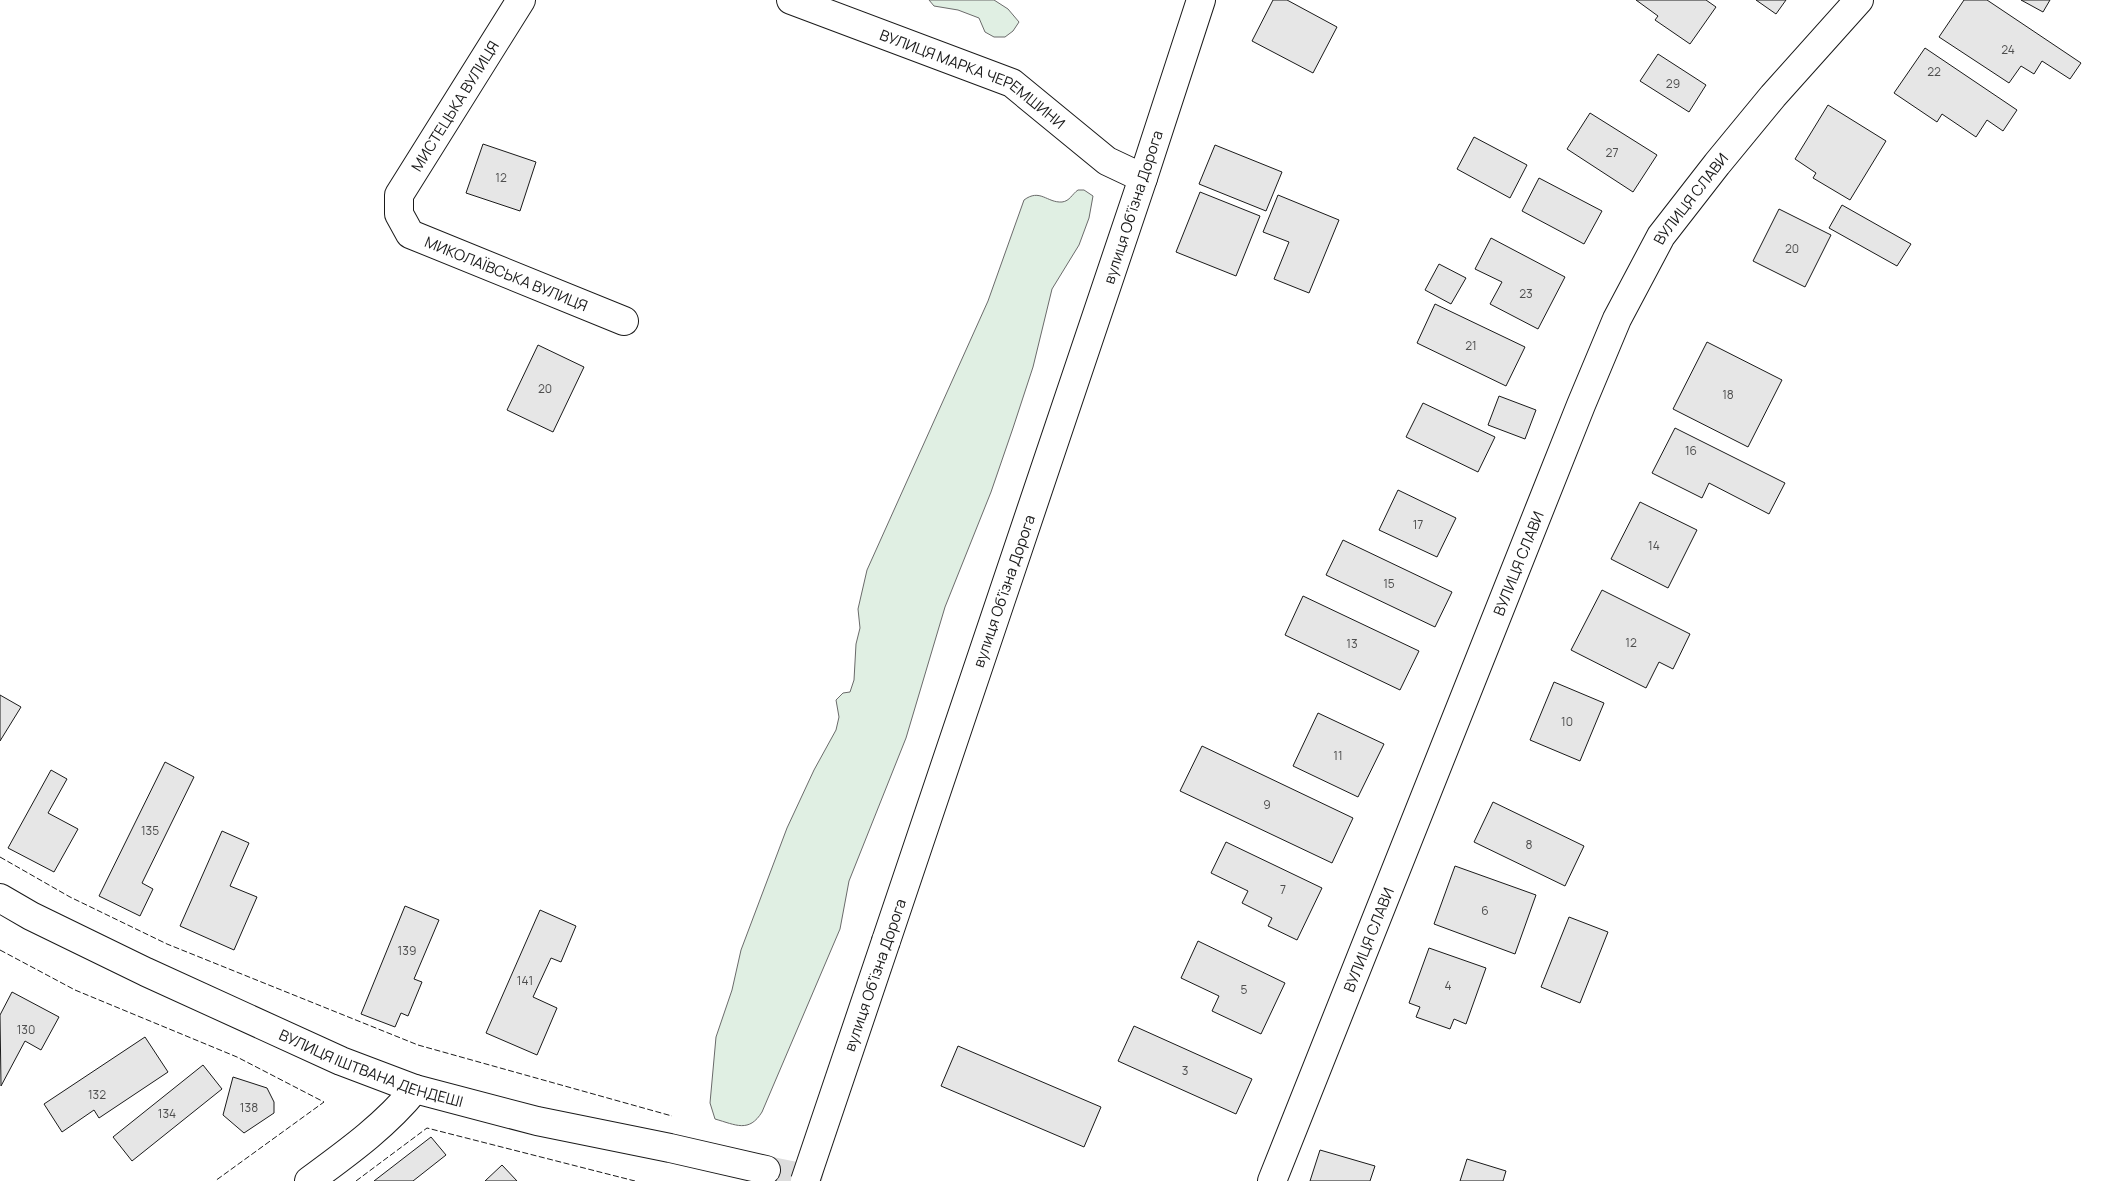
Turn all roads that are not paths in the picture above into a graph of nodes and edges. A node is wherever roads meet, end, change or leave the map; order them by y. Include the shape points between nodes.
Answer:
1 (521, 0) edge
2 (791, 0) edge
3 (1201, 0) edge
4 (1859, 0) edge
5 (1143, 178) junction
6 (399, 214) joint
7 (624, 321) dead end
8 (0, 898) edge
9 (415, 1089) junction
10 (766, 1170) tunnel mouth
11 (309, 1181) edge
12 (806, 1181) edge
13 (1272, 1181) edge

1 - 6 main road, МИСТЕЦЬКА ВУЛИЦЯ via 399,194
2 - 5 main road, ВУЛИЦЯ МАРКА ЧЕРЕМШИНИ via 1012,83 1107,161
3 - 5 main road, вулиця Обʼїзна Дорога
4 - 13 main road, ВУЛИЦЯ СЛАВИ via 1773,96 1661,236 1617,319
5 - 12 main road, вулиця Обʼїзна Дорога, bridge
6 - 7 main road, МИКОЛАЇВСЬКА ВУЛИЦЯ via 410,234
8 - 9 main road, ВУЛИЦЯ ІШТВАНА ДЕНДЕШІ via 146,972 341,1061
9 - 10 main road, ВУЛИЦЯ ІШТВАНА ДЕНДЕШІ via 537,1121
9 - 11 main road via 396,1113

